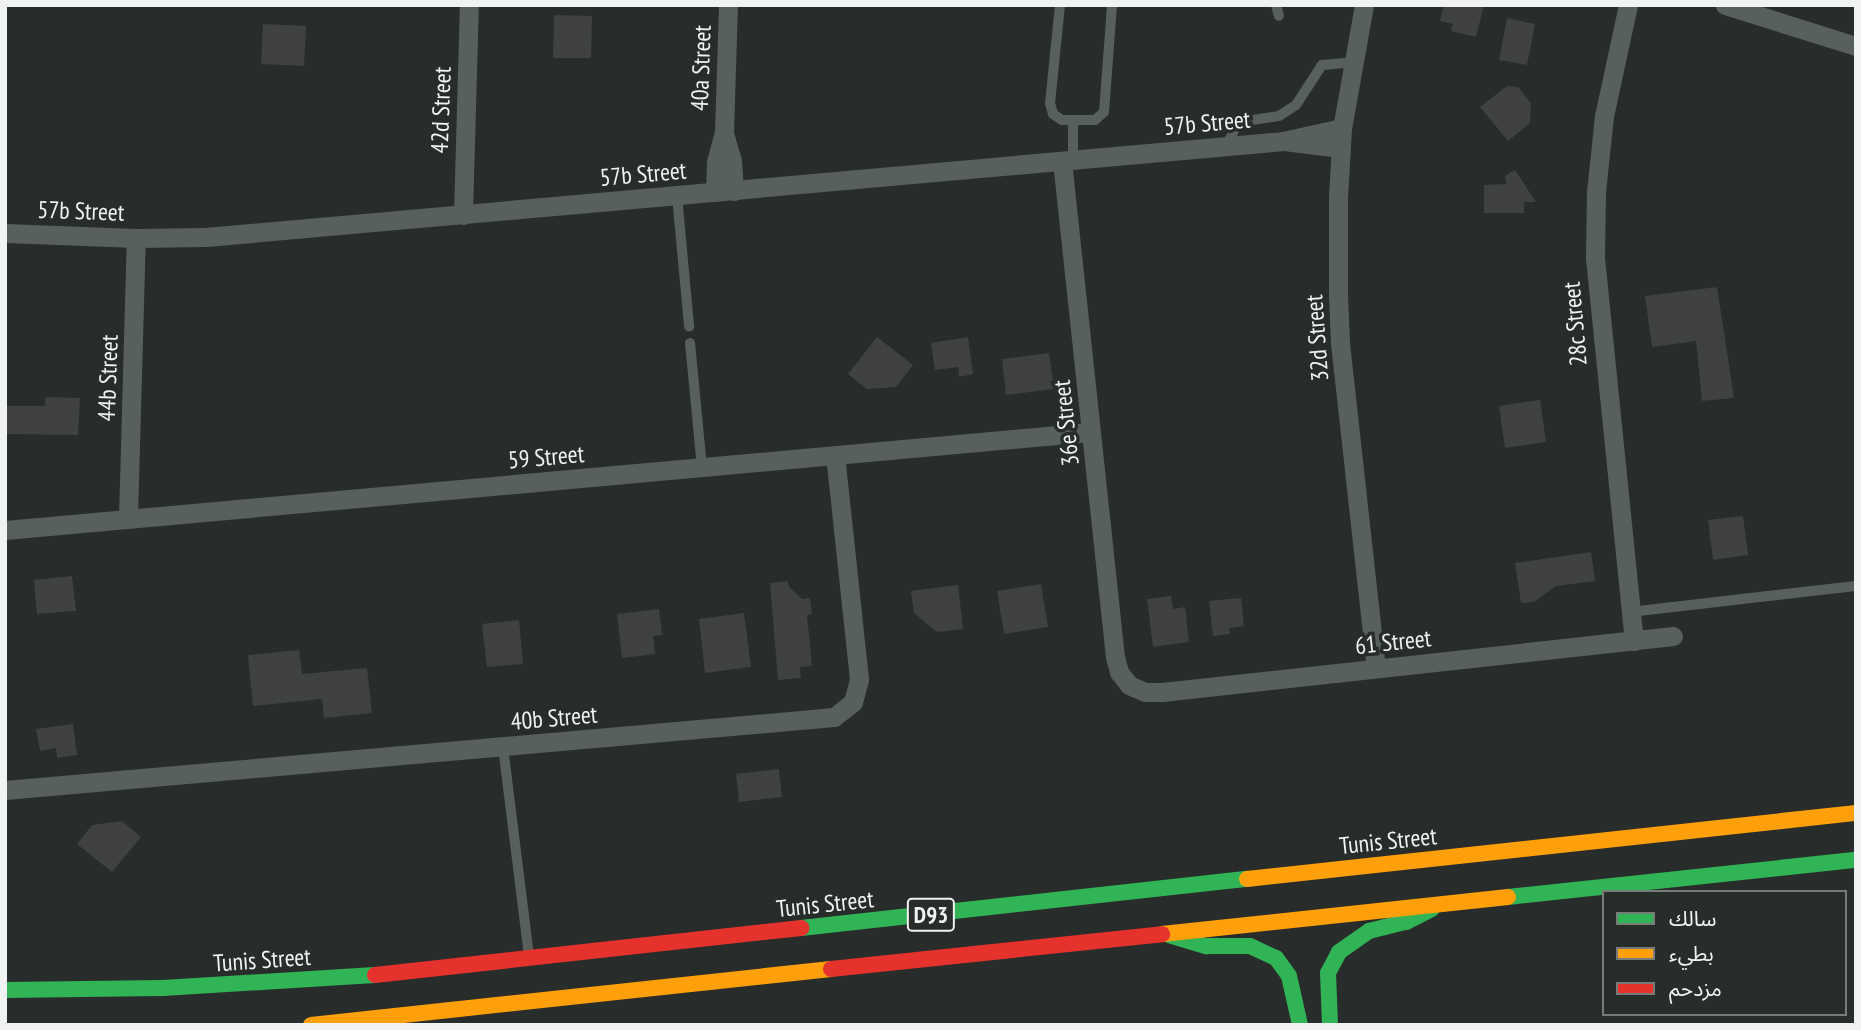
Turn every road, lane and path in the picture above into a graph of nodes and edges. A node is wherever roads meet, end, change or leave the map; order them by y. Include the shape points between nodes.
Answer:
1 (469, 5) edge
2 (728, 5) edge
3 (1060, 5) edge
4 (1112, 5) edge
5 (1364, 5) edge
6 (1628, 5) edge
7 (1726, 5) edge
8 (1856, 46) edge
9 (1354, 62) junction
10 (1073, 120) junction
11 (1342, 128) junction
12 (1283, 141) junction
13 (1226, 146) junction
14 (1340, 148) junction
15 (1068, 160) junction
16 (724, 192) junction
17 (677, 196) junction
18 (463, 215) junction
19 (5, 233) edge
20 (136, 238) junction
21 (689, 326) dead end
22 (690, 343) dead end
23 (1091, 432) junction
24 (835, 456) junction
25 (702, 467) junction
26 (128, 518) junction
27 (5, 530) edge
28 (1856, 586) edge
29 (1630, 612) junction
30 (1673, 636) dead end
31 (1634, 640) junction
32 (1376, 668) junction
33 (1123, 679) joint
34 (503, 747) junction
35 (5, 790) edge
36 (1856, 813) edge
37 (1856, 860) edge
38 (1439, 905) junction
39 (1169, 935) junction
40 (530, 958) junction
41 (5, 990) edge
42 (311, 1025) edge
43 (1300, 1025) edge
44 (1330, 1025) edge

1 - 18 street, 42d Street
2 - 16 street, 40a Street via 724,132 732,161
3 - 10 lane via 1051,109 1057,118
4 - 10 lane via 1104,112 1095,120
5 - 9 street, 32d Street
6 - 29 street, 28c Street via 1604,116 1595,258
7 - 8 street
9 - 11 street, 32d Street
9 - 13 lane via 1322,65 1296,105 1279,116 1239,122
10 - 15 lane
11 - 12 street, 57b Street
11 - 14 street, 32d Street
12 - 13 street, 57b Street
12 - 14 street, 57b Street
13 - 15 street, 57b Street
14 - 32 street, 32d Street via 1340,343
15 - 16 street, 57b Street
15 - 23 street, 36e Street
16 - 17 street, 57b Street
17 - 18 street, 57b Street
17 - 21 lane
18 - 20 street, 57b Street via 206,237
19 - 20 street, 57b Street
20 - 26 street, 44b Street
22 - 25 lane
23 - 24 street, 59 Street
23 - 33 street, 36e Street via 1115,657
24 - 25 street, 59 Street
24 - 34 street, 40b Street via 859,679 848,708 827,719
25 - 26 street, 59 Street
26 - 27 street, 59 Street
28 - 29 lane
29 - 31 street, 28c Street
30 - 31 street, 61 Street
31 - 32 street, 61 Street
32 - 33 street, 61 Street via 1163,692 1145,692
34 - 35 street, 40b Street
34 - 40 lane
36 - 40 main road, Tunis Street / D93
37 - 38 main road, D93
38 - 39 main road, D93
38 - 44 main road via 1406,922 1369,930 1339,952 1328,973
39 - 42 main road, D93
39 - 43 main road via 1206,946 1250,946 1276,958 1289,976
40 - 41 main road, Tunis Street / D93 via 261,984

